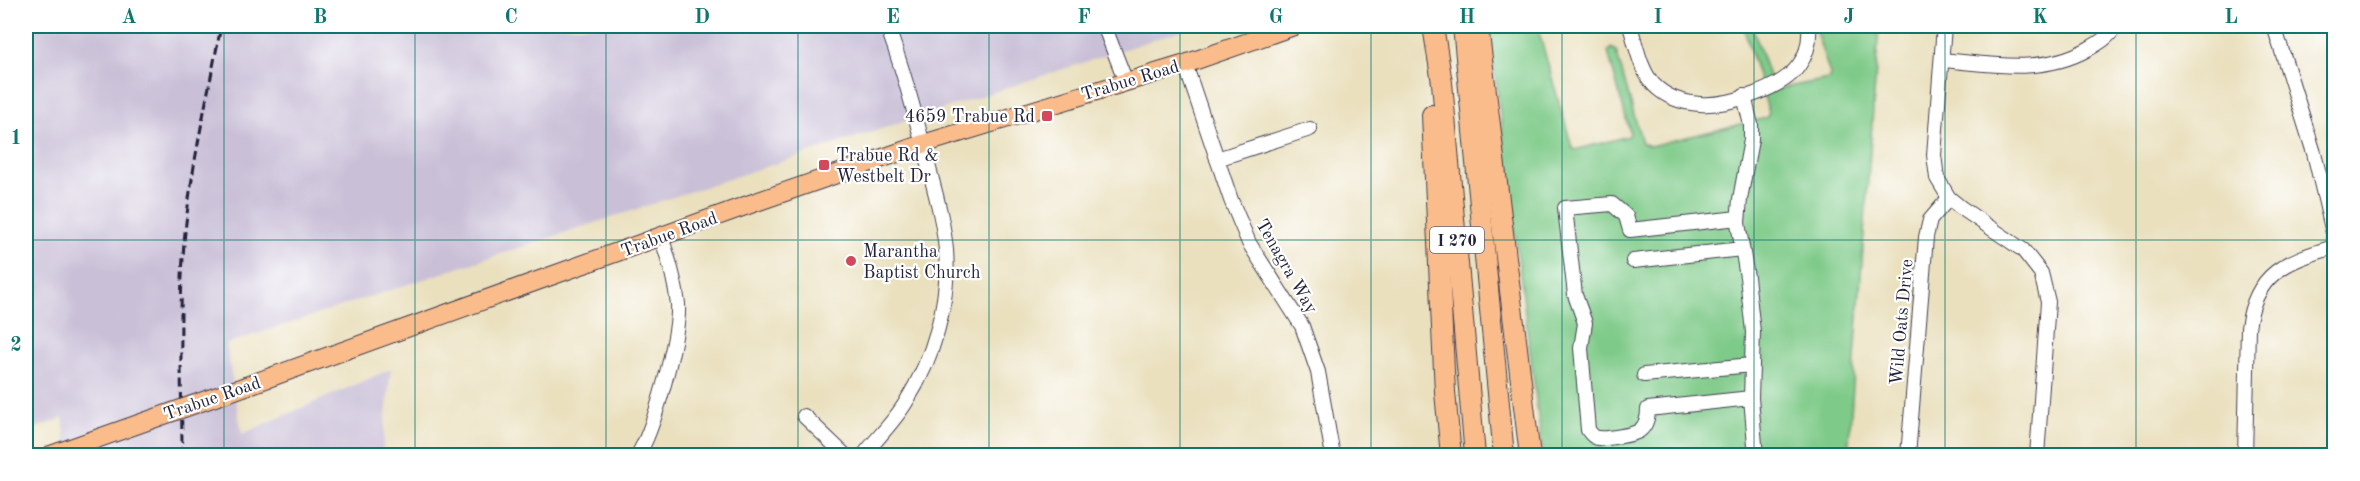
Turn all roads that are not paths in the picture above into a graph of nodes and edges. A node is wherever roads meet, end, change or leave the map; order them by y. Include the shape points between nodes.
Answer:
1 (886, 26) edge
2 (1109, 26) edge
3 (1294, 26) edge
4 (1431, 26) edge
5 (1463, 26) edge
6 (1478, 26) edge
7 (1630, 26) edge
8 (1809, 26) edge
9 (1944, 26) edge
10 (2116, 26) edge
11 (2274, 26) edge
12 (1942, 60) junction
13 (1185, 64) junction
14 (1126, 82) junction
15 (1744, 96) junction
16 (1310, 129) dead end
17 (923, 144) junction
18 (1217, 159) junction
19 (1949, 198) junction
20 (1738, 218) junction
21 (661, 237) junction
22 (2334, 237) edge
23 (2334, 248) edge
24 (1742, 249) junction
25 (1633, 261) dead end
26 (1752, 364) junction
27 (1644, 375) dead end
28 (1751, 398) junction
29 (804, 416) dead end
30 (48, 456) edge
31 (636, 456) edge
32 (846, 456) edge
33 (863, 456) edge
34 (1333, 456) edge
35 (1451, 456) edge
36 (1474, 456) edge
37 (1504, 456) edge
38 (1530, 456) edge
39 (1756, 456) edge
40 (1908, 456) edge
41 (2037, 456) edge
42 (2244, 456) edge

1 - 17 street
2 - 14 street via 1105,28
3 - 13 main road, Trabue Road
4 - 35 highway via 1445,392
4 - 36 highway, I 270 via 1442,83
5 - 37 highway, I 270
6 - 38 highway
7 - 15 street via 1646,73 1664,93 1703,104
8 - 15 street via 1807,50 1795,70 1779,83
9 - 12 street
10 - 12 street via 2100,42 2079,54 2045,65 2024,67
11 - 22 street via 2314,153
12 - 19 street via 1934,155 1937,178
13 - 14 main road, Trabue Road
13 - 18 street, Tenagra Way
14 - 17 main road, Trabue Road
15 - 20 street via 1751,140
16 - 18 street
17 - 21 main road, Trabue Road
17 - 33 street via 946,250 939,326 906,403
18 - 34 street, Tenagra Way via 1249,243 1302,326 1318,372
19 - 40 street, Wild Oats Drive via 1930,220 1926,237
19 - 41 street via 2023,250 2041,273 2048,302
20 - 24 street
20 - 28 street via 1630,230 1626,216 1612,204 1565,208 1575,295 1585,323 1581,348 1588,430 1592,436 1598,439 1634,434 1646,423 1648,409
21 - 30 main road, Trabue Road, bridge
21 - 31 street via 678,307 657,408
23 - 42 street via 2288,263 2258,290 2248,328
24 - 25 street
24 - 26 street via 1753,332
26 - 27 street
26 - 28 street
28 - 39 street
29 - 32 street

